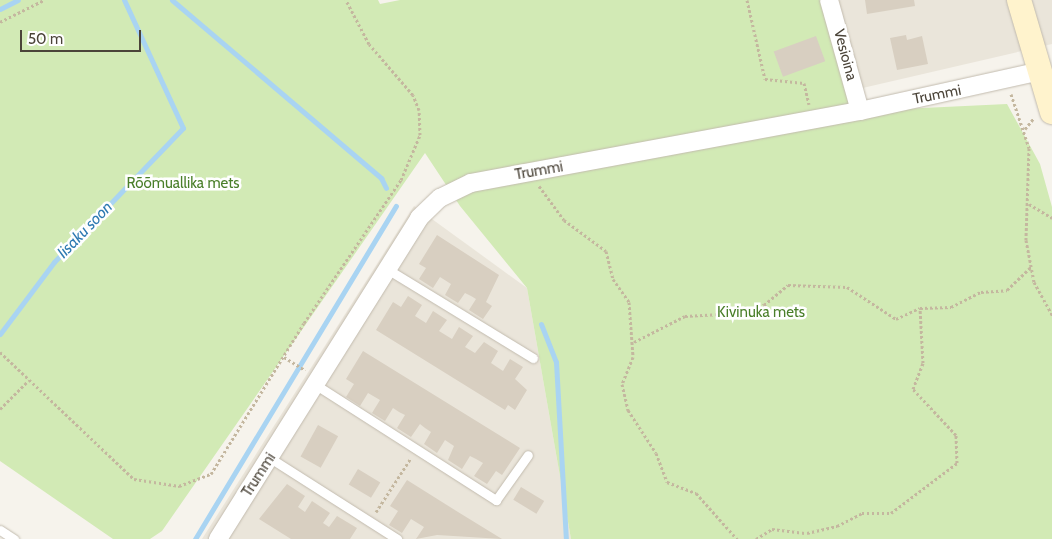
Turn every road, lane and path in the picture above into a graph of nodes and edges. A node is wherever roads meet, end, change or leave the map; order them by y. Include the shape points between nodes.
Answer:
1 (44, 0) edge
2 (346, 0) edge
3 (747, 0) edge
4 (830, 0) edge
5 (1020, 0) edge
6 (0, 22) edge
7 (1040, 71) junction
8 (1008, 89) dead end
9 (860, 111) junction
10 (1052, 112) edge
11 (813, 120) junction
12 (533, 172) junction
13 (1028, 203) junction
14 (1052, 218) edge
15 (1031, 267) junction
16 (387, 269) junction
17 (920, 308) junction
18 (1052, 315) edge
19 (634, 342) junction
20 (0, 352) edge
21 (284, 357) junction
22 (533, 358) dead end
23 (311, 378) junction
24 (29, 380) junction
25 (0, 409) edge
26 (416, 449) junction
27 (528, 455) dead end
28 (270, 458) junction
29 (370, 522) junction
30 (0, 530) edge
31 (14, 539) edge
32 (218, 539) edge
33 (397, 539) edge
34 (737, 539) edge
35 (756, 539) edge

1 - 6 path
2 - 21 path via 370,44 413,95 419,110 420,135 401,180
3 - 11 path via 765,79 804,82
4 - 9 street, Vesioina
5 - 7 main road
7 - 9 street, Trummi
7 - 10 main road
8 - 13 path via 1029,148
9 - 11 street, Trummi
11 - 12 street, Trummi
12 - 16 street, Trummi via 471,183 440,198 419,218
12 - 19 path via 541,190 564,220 606,251 613,279 629,302
13 - 14 path
13 - 15 path via 1026,240
15 - 17 path via 1007,290 981,292 951,307
15 - 18 path via 1034,282
16 - 22 lane
16 - 23 street, Trummi
17 - 19 path via 896,319 847,287 788,285 764,305 739,313 685,316
17 - 35 path via 923,363 913,390 956,435 957,463 891,513 862,513 837,526 807,533 772,529
19 - 34 path via 634,357 622,384 628,410 656,453 667,482 696,493
20 - 24 path
21 - 23 path
21 - 24 path via 211,474 179,486 134,479
23 - 26 lane
23 - 28 street, Trummi
24 - 25 path
26 - 27 lane via 496,500
26 - 29 path
28 - 29 lane
28 - 32 street, Trummi
29 - 33 lane
30 - 31 lane

